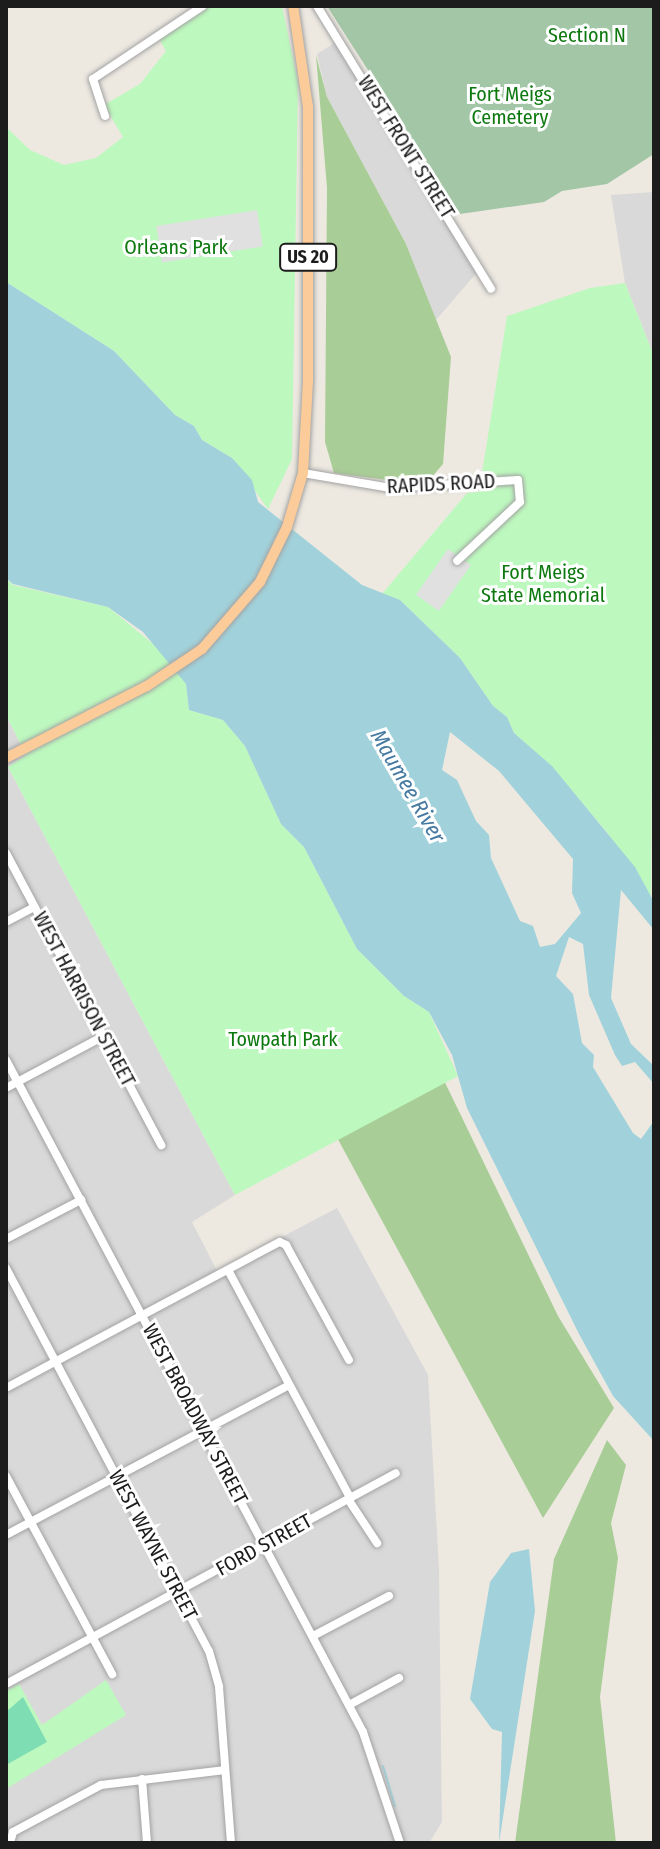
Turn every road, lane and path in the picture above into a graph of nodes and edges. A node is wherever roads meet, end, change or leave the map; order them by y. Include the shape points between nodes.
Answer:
1 (203, 6) edge
2 (317, 6) edge
3 (294, 7) edge
4 (105, 116) dead end
5 (491, 289) dead end
6 (303, 473) junction
7 (457, 561) dead end
8 (6, 758) edge
9 (6, 853) edge
10 (34, 907) junction
11 (6, 922) edge
12 (104, 1036) junction
13 (6, 1060) edge
14 (18, 1082) junction
15 (6, 1088) edge
16 (161, 1145) dead end
17 (81, 1200) junction
18 (6, 1239) edge
19 (6, 1268) edge
20 (228, 1270) junction
21 (142, 1316) junction
22 (349, 1360) dead end
23 (56, 1362) junction
24 (289, 1385) junction
25 (6, 1388) edge
26 (204, 1430) junction
27 (396, 1473) dead end
28 (6, 1476) edge
29 (117, 1476) junction
30 (349, 1498) junction
31 (31, 1522) junction
32 (6, 1535) edge
33 (377, 1543) dead end
34 (265, 1546) junction
35 (178, 1592) junction
36 (389, 1596) dead end
37 (313, 1636) junction
38 (92, 1638) junction
39 (112, 1674) dead end
40 (399, 1678) dead end
41 (6, 1683) edge
42 (349, 1705) junction
43 (225, 1770) junction
44 (142, 1779) junction
45 (10, 1843) edge
46 (147, 1843) edge
47 (231, 1843) edge
48 (400, 1843) edge

1 - 4 street via 93,79
2 - 5 street, WEST FRONT STREET
3 - 6 main road, US 20 via 308,107
6 - 7 street, RAPIDS ROAD via 400,489 518,480 520,502
6 - 8 main road, US 20 via 269,567 226,624 183,663 147,686
9 - 10 street, WEST HARRISON STREET
10 - 11 street
10 - 12 street, WEST HARRISON STREET
12 - 14 street
12 - 16 street, WEST HARRISON STREET
13 - 14 street, WEST BROADWAY STREET
14 - 15 street
14 - 17 street, WEST BROADWAY STREET
17 - 18 street
17 - 21 street, WEST BROADWAY STREET
19 - 23 street, WEST WAYNE STREET
20 - 21 street
20 - 22 street via 282,1242
20 - 24 street
21 - 23 street
21 - 26 street, WEST BROADWAY STREET
23 - 25 street
23 - 29 street, WEST WAYNE STREET
24 - 26 street
24 - 30 street
26 - 29 street
26 - 34 street, WEST BROADWAY STREET
27 - 30 street, FORD STREET
28 - 31 street
29 - 31 street
29 - 35 street, WEST WAYNE STREET
30 - 33 street
30 - 34 street, FORD STREET
31 - 32 street
31 - 38 street
34 - 35 street, FORD STREET
34 - 37 street, WEST BROADWAY STREET
35 - 38 street, FORD STREET
35 - 43 street, WEST WAYNE STREET via 215,1667
36 - 37 street
37 - 42 street, WEST BROADWAY STREET
38 - 39 street
38 - 41 street, FORD STREET
40 - 42 street
42 - 48 street, WEST BROADWAY STREET via 379,1770
43 - 44 street
43 - 47 street, WEST WAYNE STREET
44 - 45 street via 96,1786 13,1832
44 - 46 street

